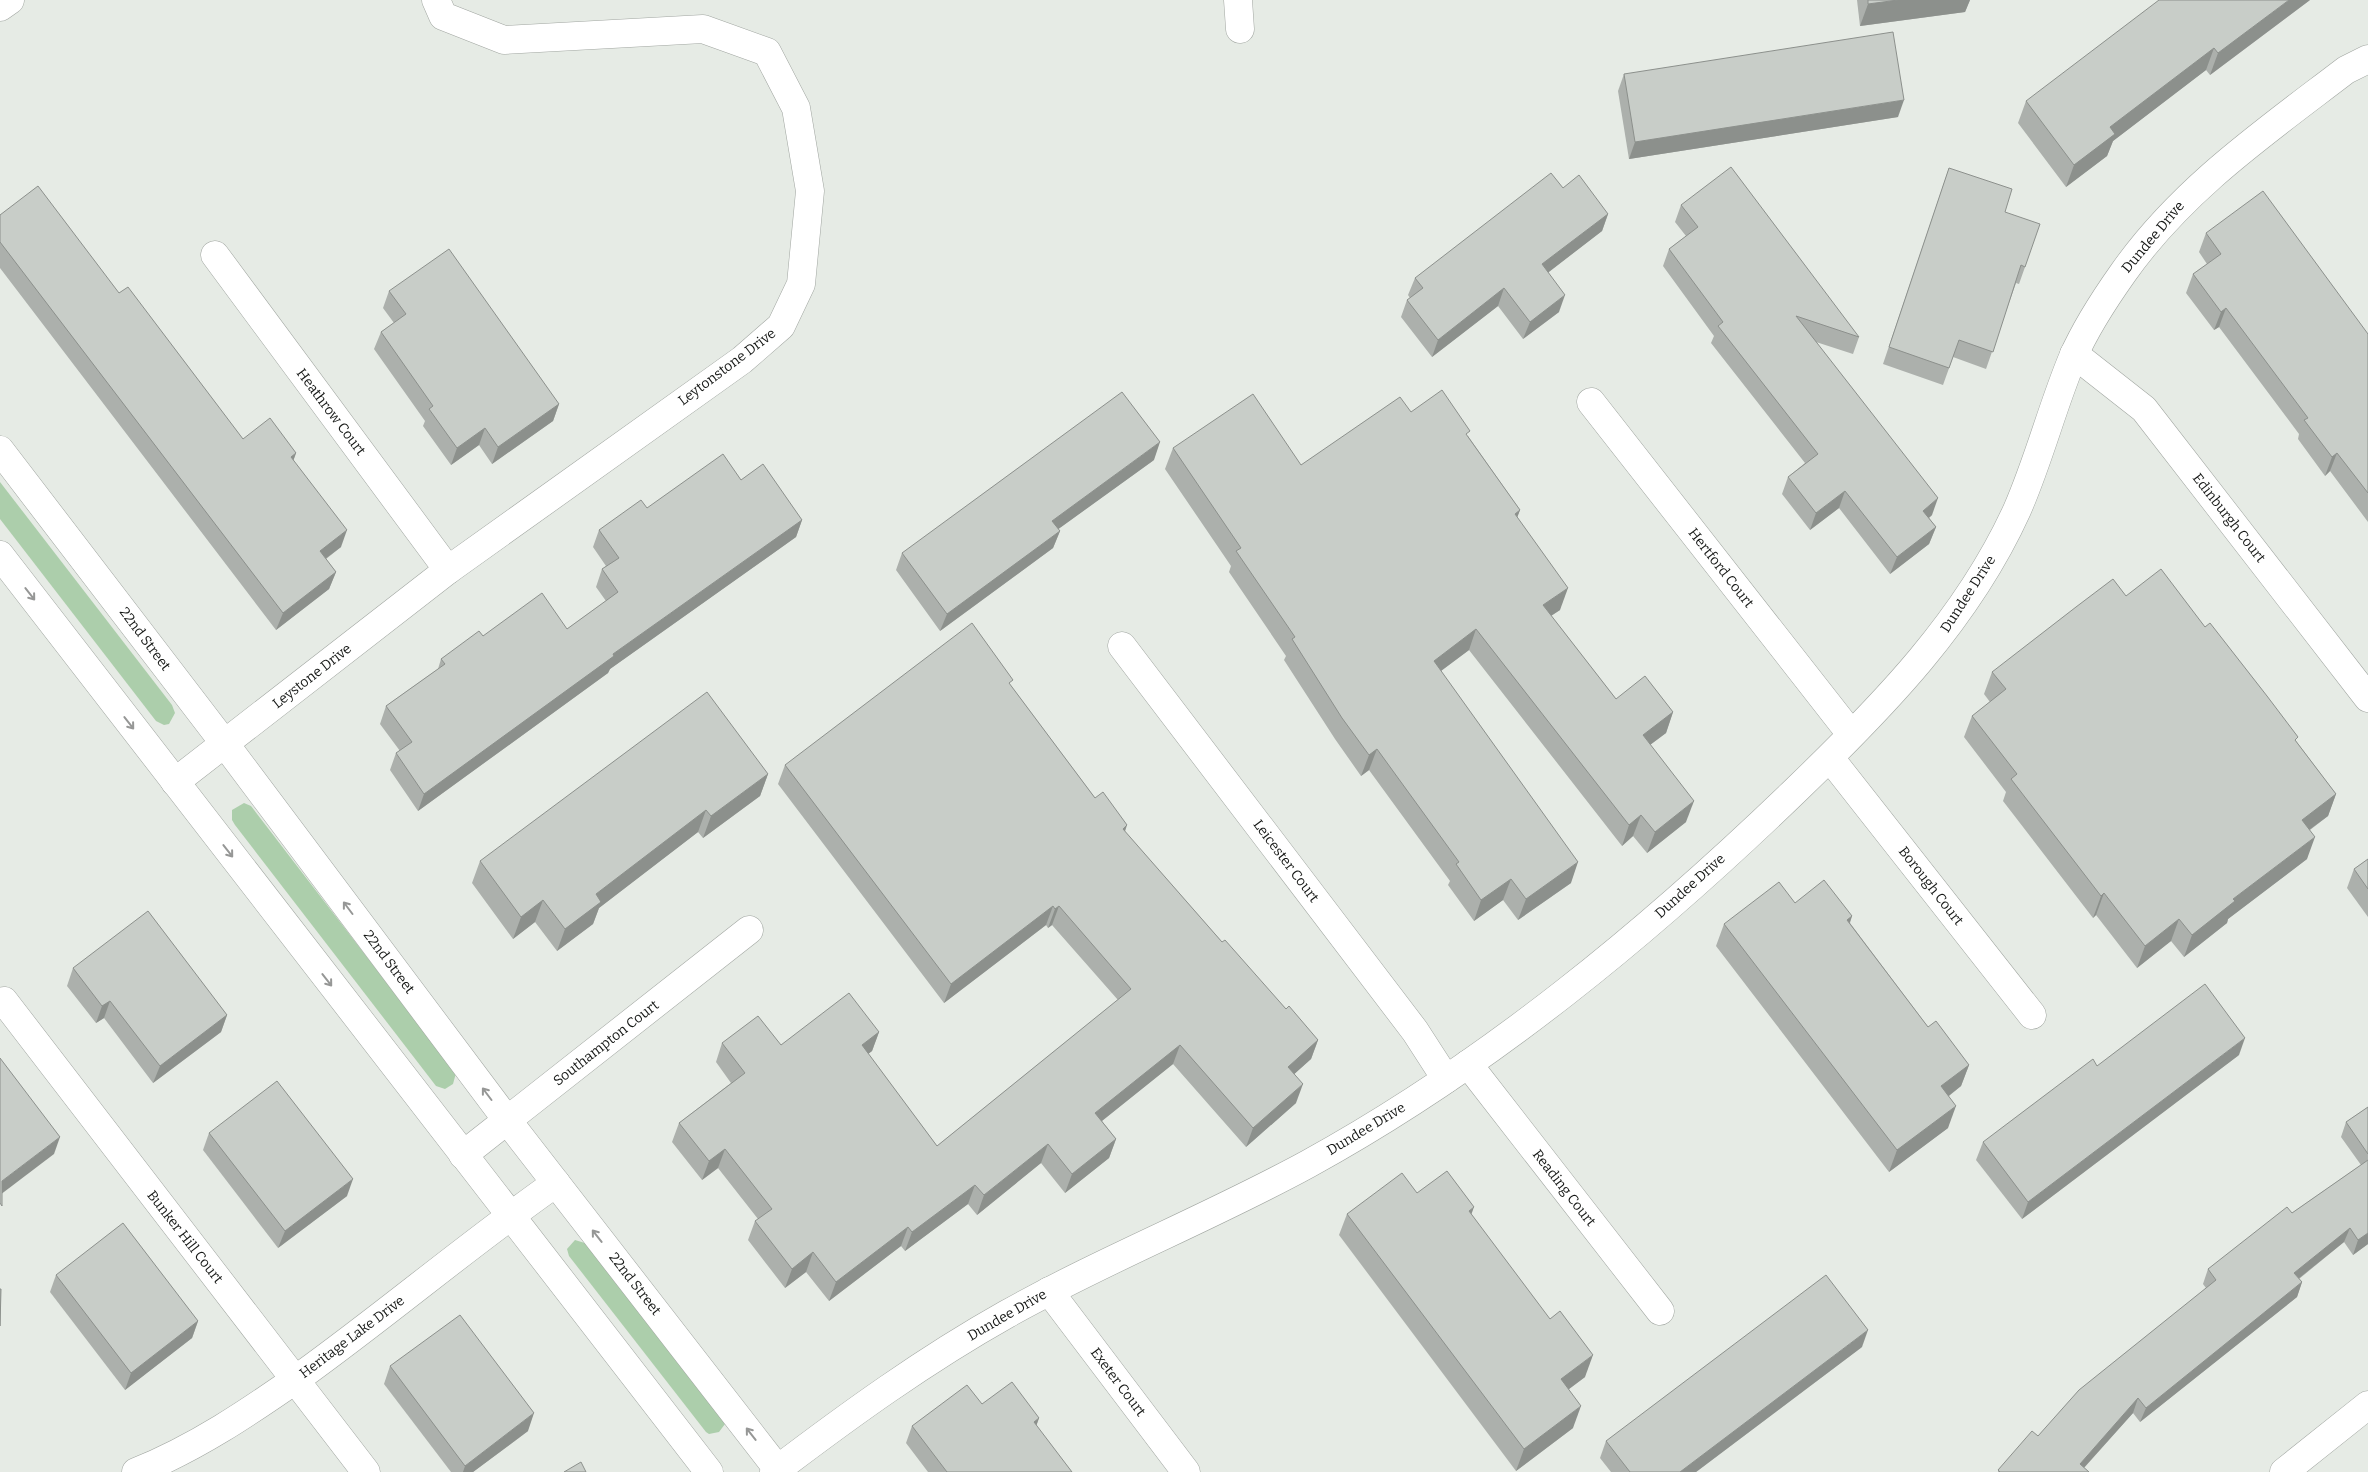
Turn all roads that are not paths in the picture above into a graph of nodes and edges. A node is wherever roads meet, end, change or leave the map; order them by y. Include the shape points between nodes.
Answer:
1 (10, 0) edge
2 (436, 0) edge
3 (1238, 0) edge
4 (0, 7) edge
5 (1240, 29) dead end
6 (2368, 59) edge
7 (215, 255) dead end
8 (2074, 354) junction
9 (1591, 402) dead end
10 (0, 450) edge
11 (0, 555) edge
12 (448, 570) junction
13 (1122, 646) dead end
14 (2368, 698) edge
15 (1852, 734) junction
16 (225, 744) junction
17 (1830, 758) junction
18 (175, 782) junction
19 (749, 930) dead end
20 (4, 1002) dead end
21 (2032, 1015) dead end
22 (1457, 1071) junction
23 (507, 1120) junction
24 (463, 1155) junction
25 (556, 1182) junction
26 (510, 1216) junction
27 (1049, 1291) junction
28 (1660, 1312) dead end
29 (295, 1380) junction
30 (2368, 1405) edge
31 (777, 1471) edge
32 (136, 1472) edge
33 (366, 1472) edge
34 (710, 1472) edge
35 (1186, 1472) edge
36 (2284, 1472) edge

1 - 4 street
2 - 12 street, Leytonstone Drive via 444,16 504,40 703,30 767,52 796,108 810,190 801,284 781,326 742,360
3 - 5 street
6 - 8 street, Dundee Drive via 2346,70 2224,163 2190,194 2153,234 2121,276
7 - 12 street, Heathrow Court
8 - 14 street, Edinburgh Court via 2144,409
8 - 15 street, Dundee Drive via 2035,467 1994,556 1933,647
9 - 15 street, Hertford Court
10 - 16 street, 22nd Street
11 -> 18 street
12 - 16 street, Leystone Drive
13 - 22 street, Leicester Court via 1415,1031
15 - 17 street, Dundee Drive
16 - 18 street, Leystone Drive
23 -> 16 street, 22nd Street
17 - 21 street, Borough Court
17 - 22 street, Dundee Drive via 1669,905 1582,978
18 -> 24 street
19 - 23 street, Southampton Court
20 - 29 street, Bunker Hill Court
22 - 27 street, Dundee Drive via 1308,1164
22 - 28 street, Reading Court
23 - 24 street, Southampton Court
23 - 25 street, 22nd Street
24 - 26 street
25 - 26 street, Heritage Lake Drive
31 -> 25 street, 22nd Street
26 - 29 street, Heritage Lake Drive
26 - 34 street
27 - 31 street, Dundee Drive via 939,1355 844,1418
27 - 35 street, Exeter Court
29 - 32 street, Heritage Lake Drive via 199,1443
29 - 33 street, Bunker Hill Court
30 - 36 street

